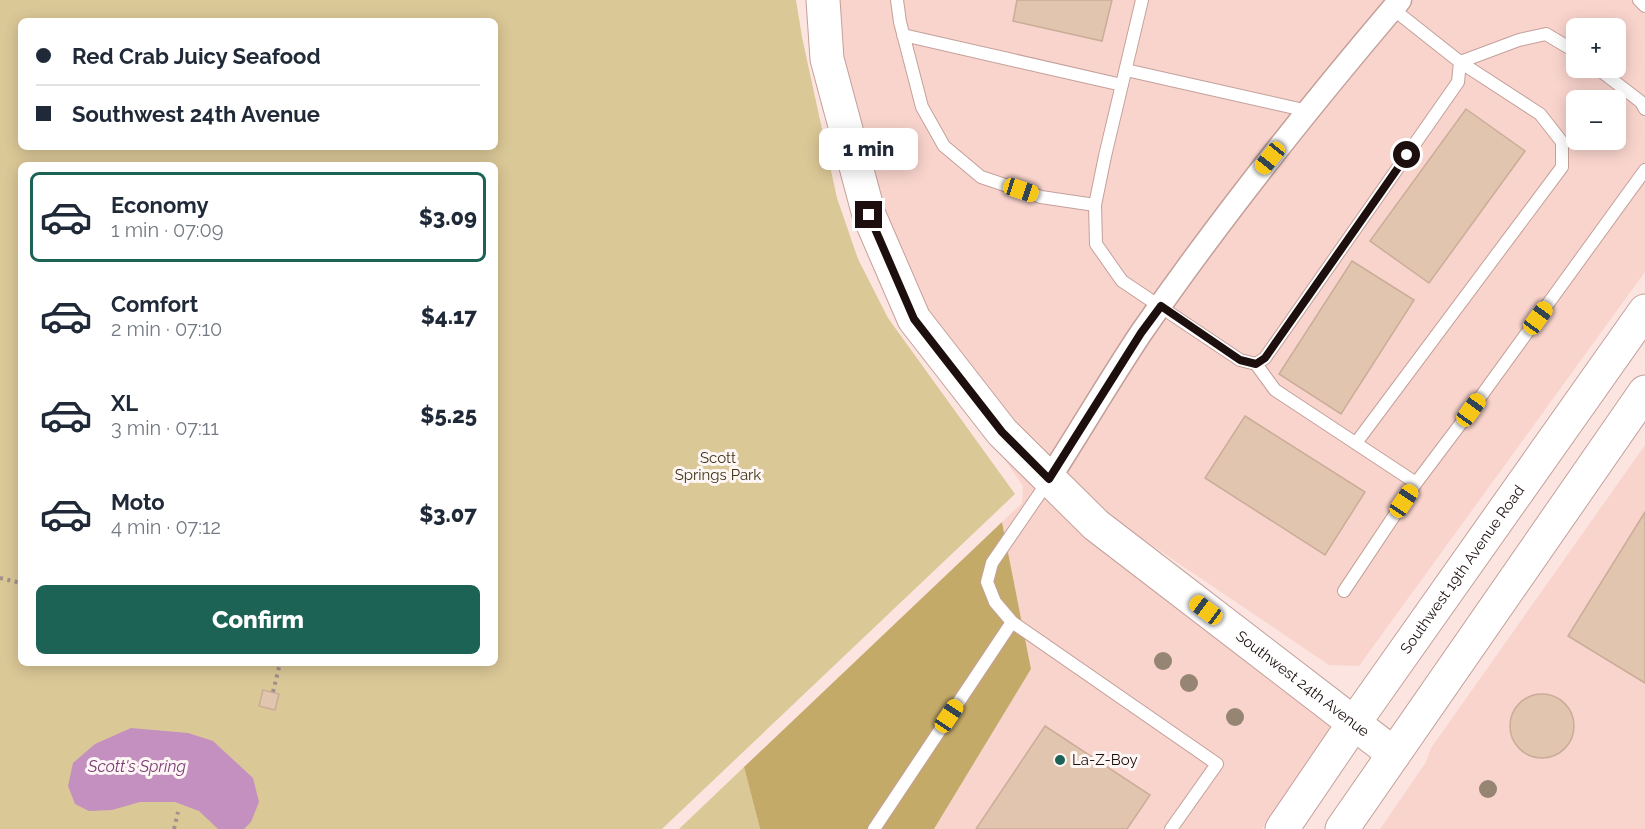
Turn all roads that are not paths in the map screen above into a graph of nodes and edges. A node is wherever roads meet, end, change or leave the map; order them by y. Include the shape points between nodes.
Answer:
1 (823, 0) edge
2 (897, 0) edge
3 (1142, 0) edge
4 (1640, 0) edge
5 (1396, 4) edge
6 (1645, 6) edge
7 (903, 35) junction
8 (1566, 46) edge
9 (1460, 62) junction
10 (1126, 70) junction
11 (1609, 78) edge
12 (1122, 85) junction
13 (1645, 109) edge
14 (1308, 111) junction
15 (1645, 170) edge
16 (1095, 205) junction
17 (1161, 306) junction
18 (1645, 311) edge
19 (1256, 364) junction
20 (1645, 392) edge
21 (1356, 443) junction
22 (1049, 479) junction
23 (1416, 483) junction
24 (1344, 591) dead end
25 (1012, 622) junction
26 (1354, 723) junction
27 (1394, 754) junction
28 (874, 829) edge
29 (1172, 829) edge
30 (1282, 829) edge
31 (1342, 829) edge

1 - 22 main road, Southwest 24th Avenue via 827,59 869,215 914,319 1002,432
2 - 7 lane
3 - 10 lane
4 - 6 lane
5 - 9 lane
5 - 14 street
7 - 12 lane
7 - 16 lane via 922,107 944,146 981,177 1041,197
8 - 9 lane via 1546,34
9 - 19 lane via 1458,82 1265,358
9 - 21 lane via 1540,114 1562,142 1562,167
10 - 12 lane
10 - 14 lane
11 - 13 lane
12 - 16 lane
14 - 17 street
15 - 23 lane
16 - 17 lane via 1096,244 1122,281
17 - 19 lane via 1240,360
17 - 22 street
18 - 26 main road, Southwest 19th Avenue Road
19 - 21 lane via 1275,390
20 - 27 main road
21 - 23 lane
22 - 25 lane via 992,563 987,582 995,602
22 - 26 main road, Southwest 24th Avenue via 1096,525
23 - 24 lane
25 - 28 lane
25 - 29 lane via 1217,764
26 - 27 main road, Southwest 24th Avenue
26 - 30 main road, Southwest 19th Avenue Road
27 - 31 main road

